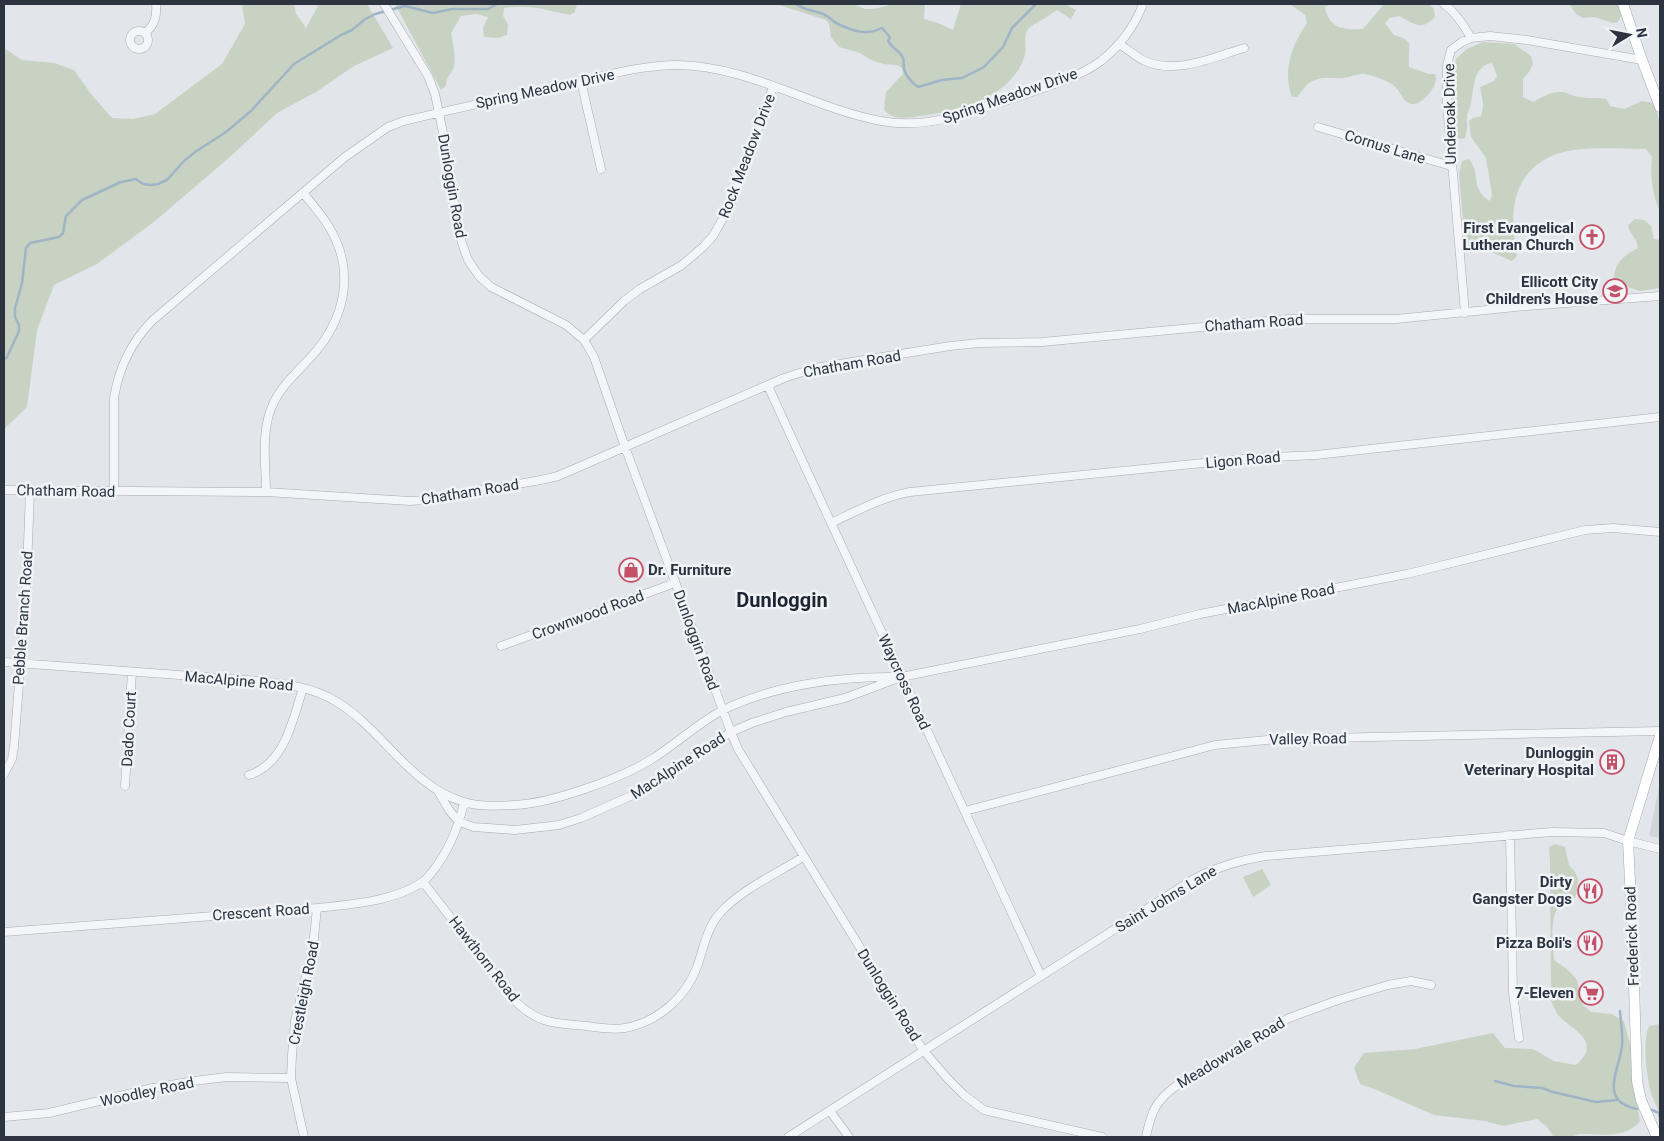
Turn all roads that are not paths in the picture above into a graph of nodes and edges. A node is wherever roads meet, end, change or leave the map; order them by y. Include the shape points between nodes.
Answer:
1 (156, 4) edge
2 (385, 4) edge
3 (1143, 4) edge
4 (1444, 4) edge
5 (1623, 4) edge
6 (145, 33) dead end
7 (1471, 38) junction
8 (1119, 44) junction
9 (1244, 48) dead end
10 (1642, 60) junction
11 (581, 81) junction
12 (774, 87) junction
13 (1660, 108) edge
14 (439, 112) junction
15 (1318, 127) dead end
16 (1451, 166) junction
17 (601, 169) dead end
18 (304, 194) junction
19 (1660, 296) edge
20 (1465, 313) junction
21 (584, 340) junction
22 (768, 386) junction
23 (1660, 417) edge
24 (625, 447) junction
25 (4, 490) edge
26 (30, 491) junction
27 (114, 492) junction
28 (266, 492) junction
29 (831, 523) junction
30 (1660, 532) edge
31 (675, 583) junction
32 (501, 646) dead end
33 (4, 662) edge
34 (20, 664) junction
35 (132, 672) junction
36 (901, 677) junction
37 (303, 688) junction
38 (722, 710) junction
39 (731, 732) junction
40 (1660, 732) edge
41 (1660, 736) edge
42 (4, 774) edge
43 (249, 775) dead end
44 (125, 786) dead end
45 (438, 791) junction
46 (464, 803) junction
47 (965, 811) junction
48 (459, 822) junction
49 (1510, 835) junction
50 (1628, 841) junction
51 (1660, 849) edge
52 (803, 857) junction
53 (423, 882) junction
54 (317, 908) junction
55 (4, 932) edge
56 (1041, 976) junction
57 (1431, 985) dead end
58 (1519, 1038) dead end
59 (923, 1050) junction
60 (291, 1078) junction
61 (830, 1111) junction
62 (4, 1117) edge
63 (304, 1137) edge
64 (788, 1137) edge
65 (849, 1137) edge
66 (1102, 1137) edge
67 (1146, 1137) edge
68 (1657, 1137) edge

1 - 6 street via 154,22
2 - 14 street, Dunloggin Road via 428,76
3 - 8 street, Spring Meadow Drive
4 - 7 street via 1462,22
5 - 10 main road
7 - 10 street, Underoak Drive via 1510,37
7 - 16 street, Underoak Drive via 1451,50 1447,65
8 - 9 street via 1144,61 1171,67
8 - 12 street, Spring Meadow Drive via 1095,65 1069,78 959,116 923,123 883,122 862,117
10 - 13 main road
11 - 12 street, Spring Meadow Drive via 676,65 726,72
11 - 14 street, Spring Meadow Drive
11 - 17 street
12 - 21 street, Rock Meadow Drive via 730,206 704,248 624,301
14 - 18 street, Spring Meadow Drive via 388,128 349,154
14 - 21 street, Dunloggin Road via 457,223 468,260 491,287 566,325
15 - 16 street, Cornus Lane
16 - 20 street, Underoak Drive
18 - 27 street, Spring Meadow Drive via 153,320 134,342 121,368 114,398
18 - 28 street via 337,242 345,289 336,320 327,336 281,391 269,414
19 - 20 street, Chatham Road
20 - 22 street, Chatham Road via 1386,319 1289,319 1042,342 977,343 815,368
21 - 24 street, Dunloggin Road via 598,366
22 - 24 street, Chatham Road
22 - 29 street, Waycross Road
23 - 29 street, Ligon Road via 1316,455 1254,458 910,492 878,501
24 - 28 street, Chatham Road via 550,478 426,500 388,501
24 - 31 street, Dunloggin Road
25 - 26 street, Chatham Road
26 - 27 street, Chatham Road
26 - 34 street, Pebble Branch Road
27 - 28 street, Chatham Road
29 - 36 street, Waycross Road
30 - 36 street, MacAlpine Road via 1613,528 1585,530 1407,574
31 - 32 street, Crownwood Road
31 - 38 street, Dunloggin Road
33 - 34 street, MacAlpine Road
34 - 35 street, MacAlpine Road
34 - 42 street, Pebble Branch Road via 14,747
35 - 37 street, MacAlpine Road via 258,681
35 - 44 street, Dado Court
36 - 38 street, MacAlpine Road via 806,685
36 - 39 street, MacAlpine Road via 845,698 786,712
36 - 47 street, Waycross Road
37 - 43 street via 288,732 274,760
37 - 45 street, MacAlpine Road via 339,703
38 - 39 street, Dunloggin Road
38 - 46 street, MacAlpine Road via 638,767 574,792 515,805
39 - 48 street, MacAlpine Road via 647,789 581,818 559,825 514,830 474,827
39 - 52 street, Dunloggin Road
40 - 47 street, Valley Road via 1245,741 1215,745
41 - 50 main road, Frederick Road
45 - 46 street, MacAlpine Road
45 - 48 street, MacAlpine Road
46 - 48 street, Crescent Road
47 - 56 street, Waycross Road
48 - 53 street, Crescent Road via 445,853
49 - 50 street, Saint Johns Lane via 1604,833
49 - 56 street, Saint Johns Lane via 1266,856 1226,864 1192,880
49 - 58 street via 1513,992
50 - 51 street, Saint Johns Lane
50 - 68 main road, Frederick Road via 1637,1081 1641,1100
52 - 53 street, Hawthorn Road via 722,910 706,936 692,979 671,1005 640,1023 611,1029 555,1023 529,1014
52 - 59 street, Dunloggin Road
53 - 54 street, Crescent Road via 389,897
54 - 55 street, Crescent Road
54 - 60 street, Crestleigh Road via 313,947 294,1024
56 - 59 street, Saint Johns Lane
57 - 67 street, Meadowvale Road via 1411,981 1376,988 1272,1027 1163,1096 1152,1113
59 - 61 street, Saint Johns Lane
59 - 66 street, Dunloggin Road via 964,1095 984,1110
60 - 62 street, Woodley Road via 229,1077 194,1081 49,1113
60 - 63 street, Crestleigh Road
61 - 64 street, Saint Johns Lane
61 - 65 street

